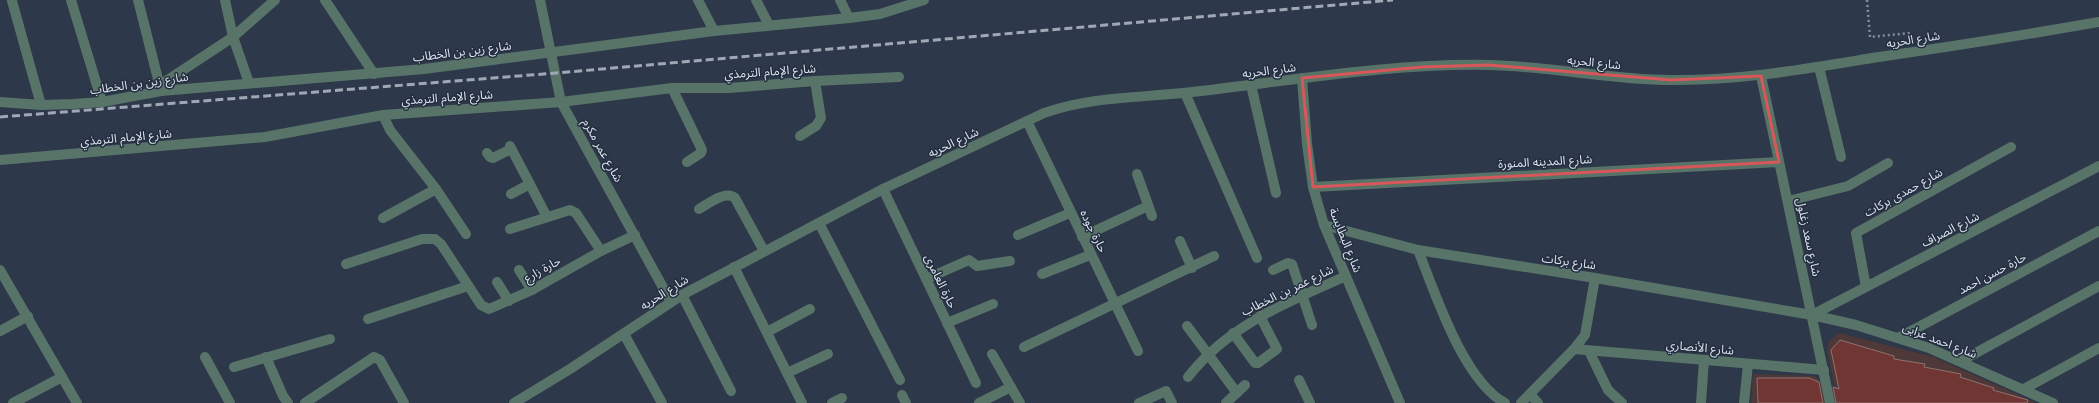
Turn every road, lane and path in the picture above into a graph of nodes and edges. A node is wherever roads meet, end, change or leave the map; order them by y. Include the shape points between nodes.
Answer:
1 (71, 0) edge
2 (138, 0) edge
3 (225, 0) edge
4 (275, 0) edge
5 (325, 0) edge
6 (540, 0) edge
7 (698, 0) edge
8 (756, 0) edge
9 (840, 0) edge
10 (924, 0) edge
11 (1866, 0) edge
12 (12, 1) dead end
13 (905, 4) edge
14 (849, 18) junction
15 (2099, 22) edge
16 (769, 25) junction
17 (714, 31) junction
18 (1911, 33) dead end
19 (233, 37) junction
20 (551, 52) junction
21 (1819, 67) junction
22 (374, 74) junction
23 (1761, 76) junction
24 (899, 77) dead end
25 (1302, 78) junction
26 (815, 81) junction
27 (248, 83) junction
28 (1251, 85) junction
29 (161, 88) junction
30 (672, 88) junction
31 (1185, 93) junction
32 (0, 102) edge
33 (102, 102) junction
34 (561, 102) junction
35 (41, 105) junction
36 (383, 115) junction
37 (1027, 121) junction
38 (800, 136) dead end
39 (2011, 147) dead end
40 (487, 153) dead end
41 (1841, 157) dead end
42 (0, 160) edge
43 (687, 162) dead end
44 (1779, 162) junction
45 (1888, 163) dead end
46 (2099, 166) edge
47 (1137, 174) dead end
48 (530, 184) junction
49 (1313, 187) junction
50 (436, 189) junction
51 (883, 189) junction
52 (1276, 193) dead end
53 (511, 194) dead end
54 (1788, 201) junction
55 (1148, 206) junction
56 (699, 209) dead end
57 (1070, 213) junction
58 (1152, 216) dead end
59 (547, 217) junction
60 (383, 218) dead end
61 (819, 223) junction
62 (1324, 225) junction
63 (510, 228) dead end
64 (2099, 231) edge
65 (466, 234) dead end
66 (635, 235) junction
67 (1018, 235) dead end
68 (1082, 237) junction
69 (1180, 241) dead end
70 (1418, 250) junction
71 (602, 251) junction
72 (764, 251) junction
73 (1090, 255) junction
74 (1214, 256) dead end
75 (1257, 258) dead end
76 (1010, 261) dead end
77 (346, 264) dead end
78 (734, 266) junction
79 (1192, 268) junction
80 (0, 270) edge
81 (518, 270) dead end
82 (1273, 270) dead end
83 (1042, 274) dead end
84 (1346, 276) junction
85 (1595, 278) junction
86 (926, 279) junction
87 (497, 282) dead end
88 (468, 286) junction
89 (2099, 286) edge
90 (1866, 287) junction
91 (532, 290) junction
92 (682, 295) junction
93 (1303, 296) junction
94 (508, 301) junction
95 (671, 302) junction
96 (993, 304) dead end
97 (1114, 304) junction
98 (810, 309) dead end
99 (1812, 315) junction
100 (28, 316) junction
101 (1260, 316) junction
102 (368, 319) dead end
103 (947, 323) junction
104 (1312, 325) dead end
105 (1187, 326) dead end
106 (0, 331) edge
107 (767, 332) junction
108 (1233, 333) junction
109 (624, 334) junction
110 (1898, 338) junction
111 (330, 339) dead end
112 (1024, 347) dead end
113 (2099, 348) edge
114 (1574, 349) junction
115 (1138, 351) dead end
116 (1590, 351) junction
117 (828, 354) dead end
118 (992, 354) dead end
119 (1207, 354) junction
120 (205, 357) dead end
121 (266, 357) junction
122 (1704, 360) junction
123 (1961, 361) junction
124 (1748, 364) junction
125 (234, 367) dead end
126 (1824, 370) junction
127 (787, 373) junction
128 (62, 377) junction
129 (1188, 377) dead end
130 (900, 380) dead end
131 (1299, 380) dead end
132 (976, 383) dead end
133 (1245, 385) dead end
134 (1011, 387) junction
135 (2024, 390) junction
136 (731, 391) dead end
137 (1237, 393) junction
138 (1530, 394) junction
139 (842, 398) dead end
140 (531, 399) edge
141 (982, 402) edge
142 (13, 403) edge
143 (78, 403) edge
144 (230, 403) edge
145 (288, 403) edge
146 (305, 403) edge
147 (404, 403) edge
148 (514, 403) edge
149 (662, 403) edge
150 (802, 403) edge
151 (832, 403) edge
152 (1020, 403) edge
153 (1139, 403) edge
154 (1172, 403) edge
155 (1226, 403) edge
156 (1310, 403) edge
157 (1400, 403) edge
158 (1505, 403) edge
159 (1520, 403) edge
160 (1538, 403) edge
161 (1622, 403) edge
162 (1701, 403) edge
163 (1744, 403) edge
164 (1830, 403) edge
165 (2053, 403) edge

1 - 33 street
2 - 29 street
3 - 19 street
4 - 19 street
5 - 22 street
6 - 20 street, شارع عمر مكرم
7 - 17 street
8 - 16 street
9 - 14 street
10 - 13 street, شارع زين بن الخطاب
11 - 18 path via 1870,37
12 - 35 street
13 - 14 street, شارع زين بن الخطاب via 880,14
14 - 16 street, شارع زين بن الخطاب
15 - 21 street, شارع الحريه
16 - 17 street, شارع زين بن الخطاب
17 - 20 street, شارع زين بن الخطاب
19 - 27 street
19 - 29 street
20 - 22 street, شارع زين بن الخطاب
20 - 34 street, شارع عمر مكرم
21 - 23 street, شارع الحريه
21 - 41 street
22 - 27 street, شارع زين بن الخطاب
23 - 25 street, شارع الحريه via 1671,80 1488,65 1422,67
23 - 44 street, شارع سعد زغلول
24 - 26 street, شارع الإمام الترمذي
25 - 28 street, شارع الحريه
25 - 49 street, شارع البطايسة
26 - 30 street, شارع الإمام الترمذي via 729,88
26 - 38 street via 821,118 816,126
27 - 29 street, شارع زين بن الخطاب
28 - 31 street, شارع الحريه
28 - 52 street
29 - 33 street, شارع زين بن الخطاب
30 - 34 street, شارع الإمام الترمذي
30 - 43 street via 702,150
31 - 37 street, شارع الحريه via 1084,102 1056,108
31 - 75 street
32 - 35 street, شارع زين بن الخطاب
33 - 35 street, شارع زين بن الخطاب
34 - 36 street, شارع الإمام الترمذي
34 - 66 street, شارع عمر مكرم
36 - 42 street, شارع الإمام الترمذي via 265,137
36 - 50 street via 390,130
37 - 51 street, شارع الحريه
37 - 57 street, حارة جوده
39 - 90 street, شارع حمدى بركات via 1856,233
40 - 48 street via 493,158 510,148
44 - 49 street, شارع المدينه المنورة
44 - 54 street, شارع سعد زغلول
45 - 54 street via 1848,186
46 - 90 street, شارع الصراف
47 - 55 street
48 - 53 street
48 - 59 street
49 - 62 street, شارع البطايسة
50 - 60 street
50 - 65 street
51 - 61 street, شارع الحريه
51 - 86 street, حارة العامرى
54 - 99 street, شارع سعد زغلول
55 - 58 street
55 - 68 street
56 - 72 street via 731,195
57 - 67 street
57 - 68 street, حارة جوده
59 - 63 street
59 - 71 street via 574,211
61 - 72 street, شارع الحريه
61 - 130 street
62 - 70 street, شارع بركات
62 - 84 street, شارع البطايسة
64 - 110 street, حارة حسن احمد
66 - 71 street, حارة زارع
66 - 95 street, شارع عمر مكرم
68 - 73 street, حارة جوده
69 - 79 street
70 - 85 street, شارع بركات
70 - 158 street via 1450,330 1482,383 1498,400
71 - 91 street, حارة زارع
72 - 78 street, شارع الحريه
73 - 83 street
73 - 97 street, حارة جوده
74 - 79 street
76 - 86 street via 977,266 970,260
77 - 88 street, حارة زارع via 429,238 441,244
78 - 92 street, شارع الحريه
78 - 107 street
79 - 97 street
80 - 100 street
81 - 91 street
82 - 93 street via 1288,263 1292,264
84 - 93 street, شارع عمر بن الخطاب
84 - 157 street, شارع البطايسة
85 - 99 street, شارع بركات
85 - 114 street via 1588,325 1585,335
86 - 103 street, حارة العامرى
87 - 94 street
88 - 94 street, حارة زارع via 486,309 493,309
88 - 102 street
89 - 123 street
90 - 99 street, شارع الصراف
91 - 94 street, حارة زارع
92 - 95 street, شارع الحريه
92 - 136 street
93 - 101 street, شارع عمر بن الخطاب
93 - 104 street
95 - 109 street, شارع الحريه
96 - 103 street
97 - 112 street
97 - 115 street, حارة جوده
98 - 107 street
99 - 110 street, شارع احمد عرابى
99 - 126 street, شارع سعد زغلول
100 - 106 street
100 - 128 street
101 - 108 street, شارع عمر بن الخطاب
101 - 108 street via 1277,350 1258,364 1254,363
103 - 132 street, حارة العامرى
105 - 119 street
107 - 127 street
108 - 119 street, شارع عمر بن الخطاب
109 - 140 street, شارع الحريه
109 - 149 street
110 - 123 street, شارع احمد عرابى
111 - 121 street
113 - 135 street
114 - 116 street, شارع الأنصاري
114 - 138 street
116 - 122 street, شارع الأنصاري
116 - 161 street via 1608,390
117 - 127 street
118 - 134 street
119 - 129 street, شارع عمر بن الخطاب
119 - 137 street
120 - 144 street
121 - 125 street
121 - 145 street
122 - 124 street, شارع الأنصاري
122 - 162 street
123 - 135 street, شارع احمد عرابى
124 - 126 street, شارع الأنصاري
124 - 163 street
126 - 164 street, شارع سعد زغلول
127 - 150 street
128 - 142 street
128 - 143 street
131 - 156 street
133 - 137 street
134 - 141 street
134 - 152 street
135 - 165 street, شارع احمد عرابى
137 - 155 street
138 - 159 street
138 - 160 street
139 - 151 street
140 - 148 street, شارع الحريه
146 - 147 street via 374,357 380,360
153 - 154 street via 1166,391

